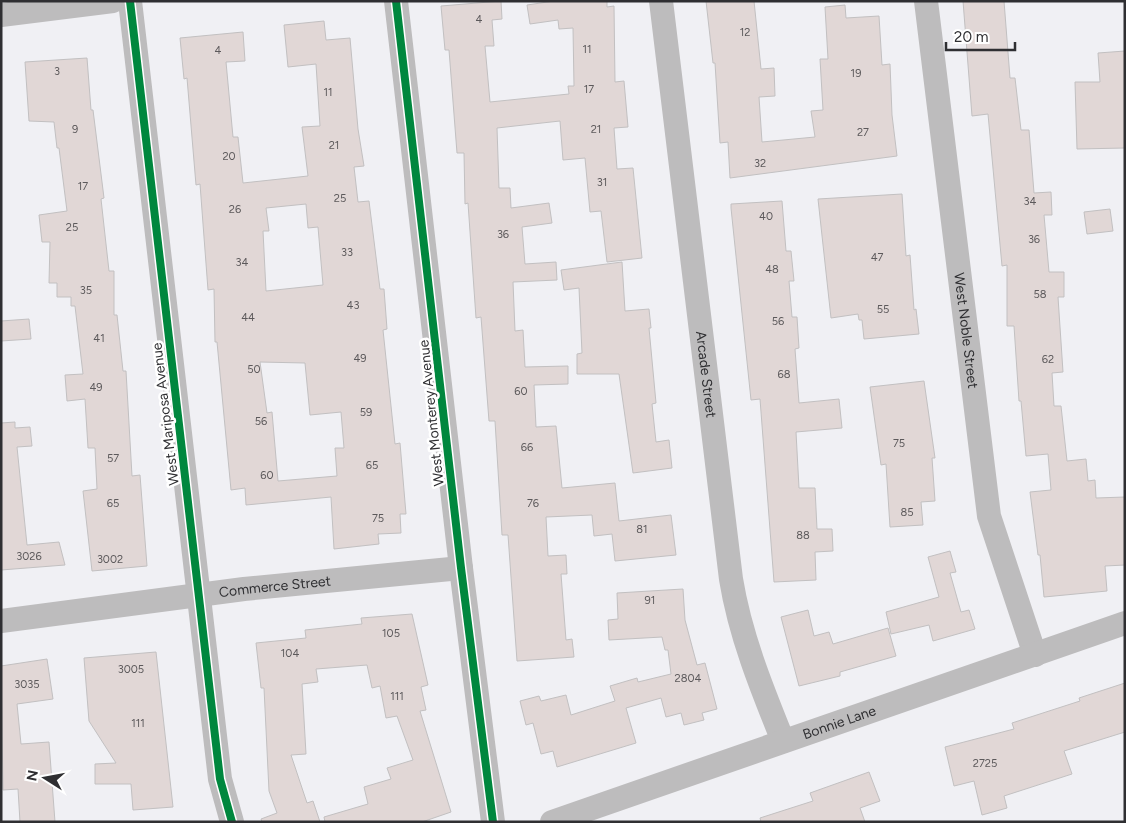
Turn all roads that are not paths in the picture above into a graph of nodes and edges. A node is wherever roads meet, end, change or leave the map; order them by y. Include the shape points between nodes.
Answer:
1 (113, 1) edge
2 (130, 1) edge
3 (396, 1) edge
4 (661, 1) edge
5 (926, 1) edge
6 (1, 14) edge
7 (461, 568) junction
8 (198, 596) junction
9 (1, 621) edge
10 (1125, 623) edge
11 (1035, 655) junction
12 (783, 741) junction
13 (232, 822) edge
14 (493, 822) edge
15 (552, 822) edge

1 - 6 street
2 - 8 street, West Mariposa Avenue
3 - 7 street, West Monterey Avenue
4 - 12 street, Arcade Street via 735,606
5 - 11 street, West Noble Street via 989,516
7 - 8 street, Commerce Street
7 - 14 street, West Monterey Avenue
8 - 9 street, Commerce Street
8 - 13 street, West Mariposa Avenue via 220,779
10 - 11 street, Bonnie Lane
11 - 12 street, Bonnie Lane
12 - 15 street, Bonnie Lane

